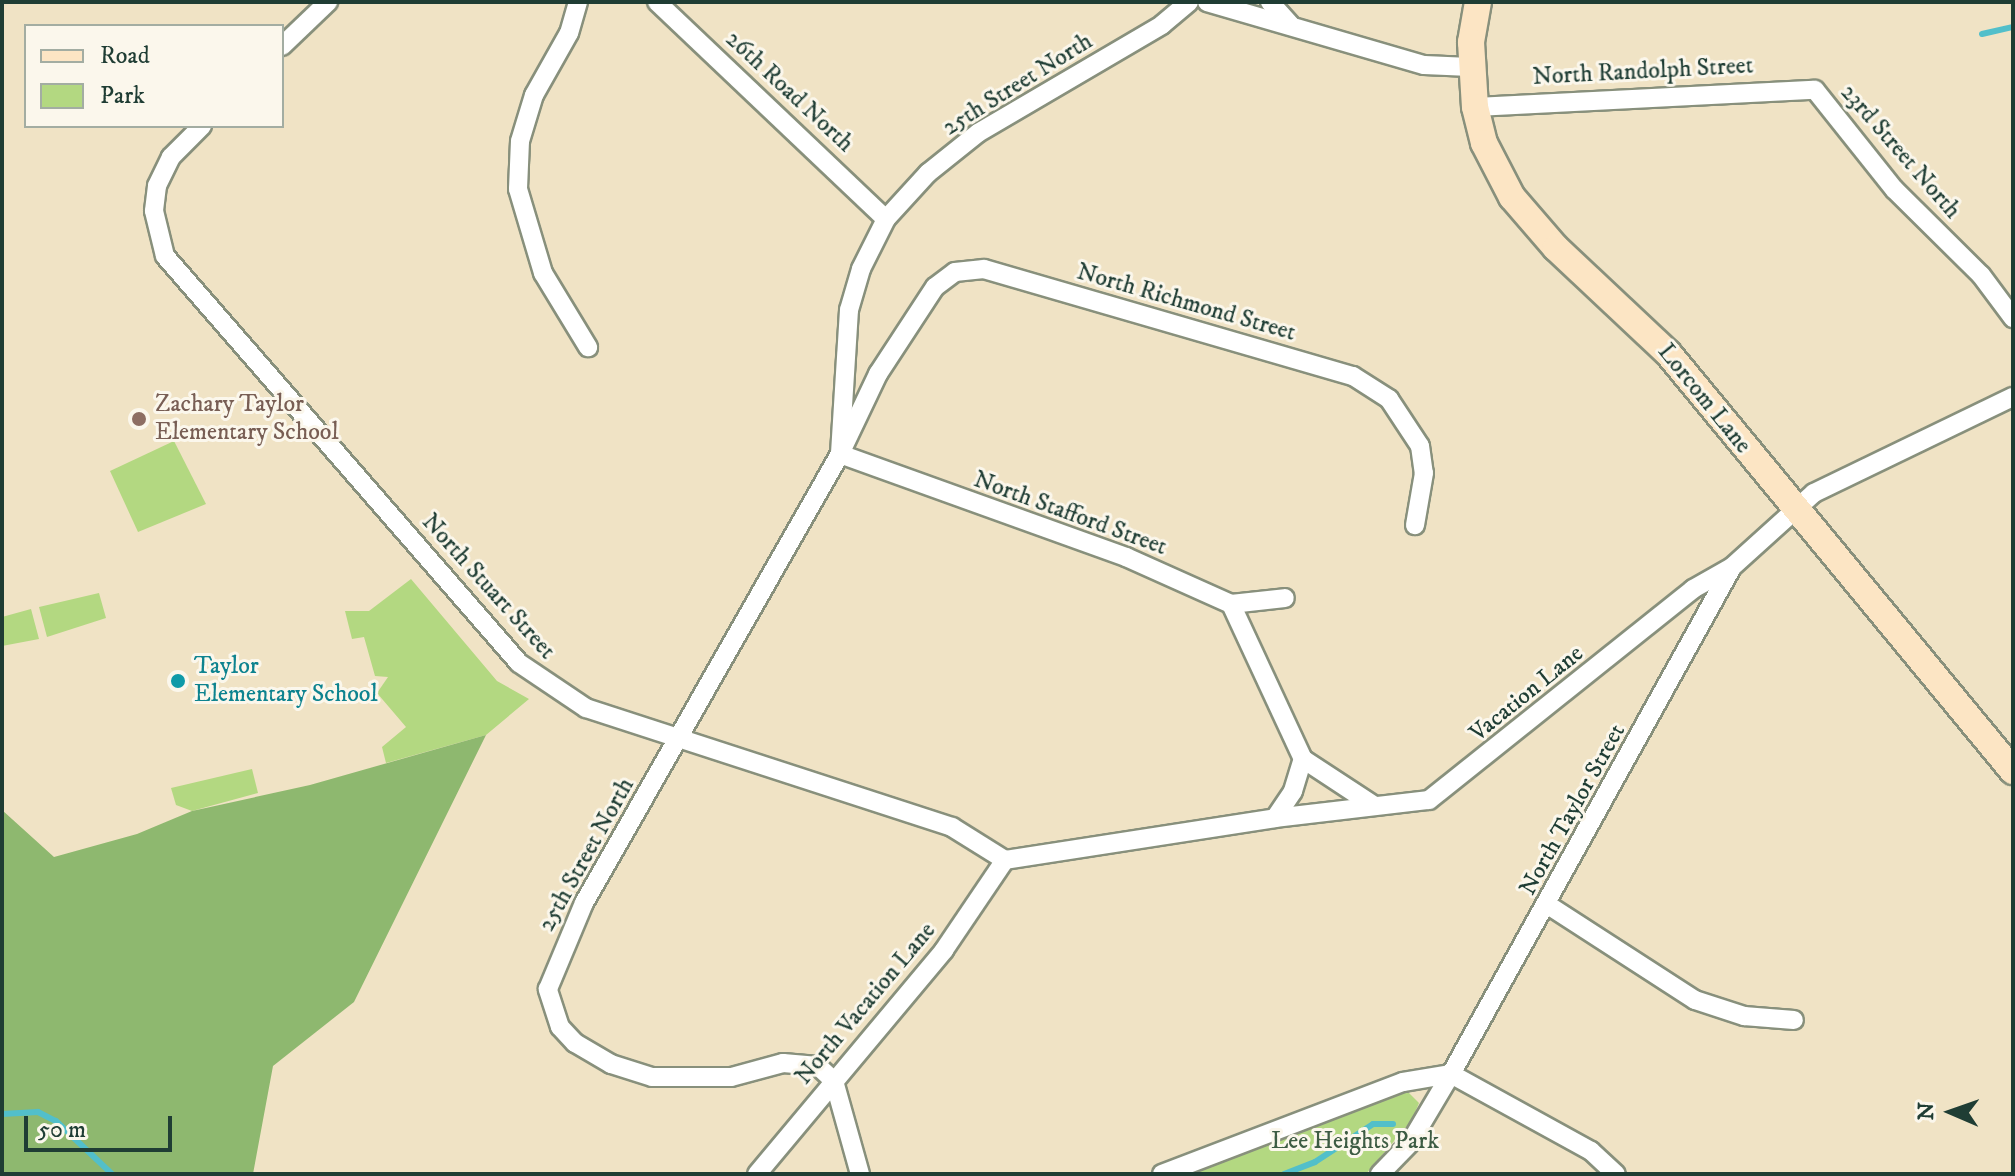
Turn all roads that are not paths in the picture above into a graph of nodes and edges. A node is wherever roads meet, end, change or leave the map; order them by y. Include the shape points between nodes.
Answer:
1 (328, 2) edge
2 (578, 2) edge
3 (657, 2) edge
4 (1189, 2) edge
5 (1207, 2) edge
6 (1270, 2) edge
7 (1478, 2) edge
8 (1290, 24) junction
9 (284, 44) edge
10 (1470, 67) junction
11 (1815, 90) joint
12 (1475, 107) junction
13 (200, 128) edge
14 (886, 219) junction
15 (2013, 318) edge
16 (588, 347) dead end
17 (878, 374) joint
18 (2013, 397) edge
19 (840, 454) junction
20 (1793, 509) junction
21 (1415, 525) dead end
22 (1732, 567) junction
23 (1285, 598) dead end
24 (1231, 604) junction
25 (681, 737) junction
26 (1303, 759) junction
27 (2013, 771) edge
28 (1373, 805) junction
29 (1275, 818) junction
30 (1005, 860) junction
31 (1548, 905) junction
32 (1794, 1020) dead end
33 (1451, 1074) junction
34 (834, 1081) junction
35 (757, 1174) edge
36 (860, 1174) edge
37 (1162, 1174) edge
38 (1380, 1174) edge
39 (1616, 1174) edge

1 - 9 street
2 - 16 street via 569,33 534,95 520,141 518,189 543,273
3 - 14 street, 26th Road North
4 - 14 street, 25th Street North via 1150,32 978,133 928,173
5 - 8 street
6 - 8 street
7 - 10 street, Lorcom Lane
8 - 10 street via 1424,65
10 - 12 street, Lorcom Lane
11 - 12 street, North Randolph Street
11 - 15 street, 23rd Street North via 1894,189 1981,275
12 - 20 street, Lorcom Lane via 1496,169 1533,224 1668,353
13 - 25 street, North Stuart Street via 171,157 157,186 154,211 165,256 519,663 586,708
14 - 19 street, 25th Street North via 861,269 849,310
17 - 19 street, 25th Street North
17 - 21 street, North Richmond Street via 935,287 955,272 984,269 1353,376 1389,399 1420,446 1424,473
18 - 20 street, Vacation Lane via 1827,485
19 - 24 street, North Stafford Street via 1126,557
19 - 25 street, 25th Street North
20 - 22 street, Vacation Lane
20 - 27 street, Lorcom Lane
22 - 28 street, Vacation Lane via 1693,589 1429,800
22 - 31 street, North Taylor Street
23 - 24 street
24 - 26 street
25 - 30 street, North Stuart Street via 952,827
25 - 34 street, 25th Street North via 557,959 548,989 560,1027 592,1055 652,1077 731,1077 801,1062 818,1066
26 - 28 street
26 - 29 street via 1293,791
28 - 29 street, Vacation Lane
29 - 30 street, Vacation Lane
30 - 34 street, North Vacation Lane via 944,950
31 - 32 street via 1695,1000 1744,1016
31 - 33 street, North Taylor Street
33 - 37 street via 1403,1082
33 - 38 street, North Taylor Street via 1410,1143
33 - 39 street via 1591,1151
34 - 35 street, North Vacation Lane
34 - 36 street

